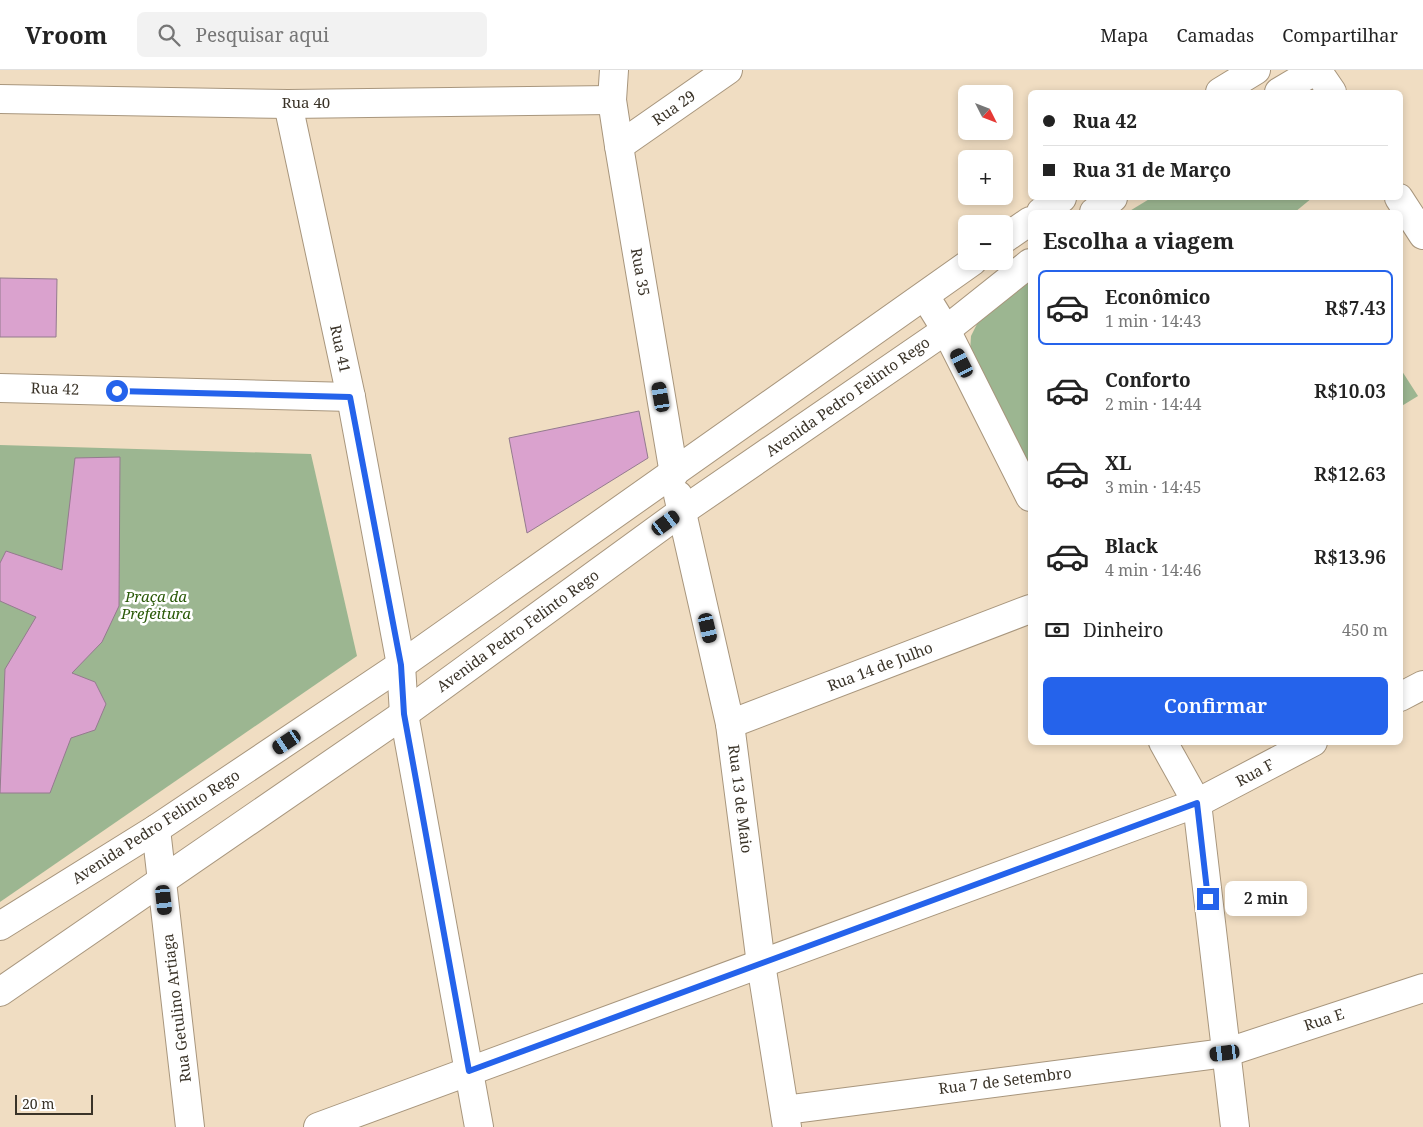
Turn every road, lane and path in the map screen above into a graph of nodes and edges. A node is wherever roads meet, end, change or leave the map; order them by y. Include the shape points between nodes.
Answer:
1 (614, 70) edge
2 (728, 70) edge
3 (1256, 70) edge
4 (1317, 70) edge
5 (1223, 90) edge
6 (1282, 90) edge
7 (1331, 90) edge
8 (0, 99) edge
9 (612, 100) junction
10 (288, 104) junction
11 (619, 146) junction
12 (1059, 200) edge
13 (1110, 200) edge
14 (1400, 200) edge
15 (1045, 210) edge
16 (1097, 210) edge
17 (1028, 222) edge
18 (1013, 233) edge
19 (1423, 235) edge
20 (1028, 265) edge
21 (961, 270) edge
22 (925, 296) junction
23 (946, 330) junction
24 (0, 388) edge
25 (350, 397) junction
26 (674, 474) junction
27 (1028, 493) edge
28 (681, 512) junction
29 (1028, 611) edge
30 (401, 665) junction
31 (1423, 685) edge
32 (1403, 695) edge
33 (404, 714) junction
34 (730, 724) junction
35 (1165, 745) edge
36 (1307, 745) edge
37 (1197, 803) junction
38 (156, 830) junction
39 (162, 880) junction
40 (0, 926) edge
41 (762, 964) junction
42 (1423, 988) edge
43 (0, 992) edge
44 (1225, 1053) junction
45 (469, 1071) junction
46 (786, 1118) edge
47 (190, 1127) edge
48 (318, 1127) edge
49 (479, 1127) edge
50 (1235, 1127) edge

1 - 9 street, Rua 35
2 - 11 street, Rua 29
3 - 5 street
4 - 6 street
4 - 7 street
8 - 10 street, Rua 40
9 - 10 street, Rua 40
9 - 11 street, Rua 35
10 - 25 street, Rua 41
11 - 26 street, Rua 35
12 - 15 street
13 - 16 street
14 - 19 street
17 - 18 street
20 - 23 street, Avenida Pedro Felinto Rego
21 - 22 street, Avenida Pedro Felinto Rego
22 - 23 street
22 - 26 street, Avenida Pedro Felinto Rego
23 - 27 street
23 - 28 street, Avenida Pedro Felinto Rego
24 - 25 street, Rua 42
25 - 30 street, Rua 41
26 - 28 street, Rua 13 de Maio
26 - 30 street, Avenida Pedro Felinto Rego
28 - 33 street, Avenida Pedro Felinto Rego
28 - 34 street, Rua 13 de Maio
29 - 34 street, Rua 14 de Julho
30 - 33 street, Rua 41
30 - 38 street, Avenida Pedro Felinto Rego
31 - 32 street
33 - 39 street, Avenida Pedro Felinto Rego
33 - 45 street, Rua 41
34 - 41 street, Rua 13 de Maio
35 - 37 street
36 - 37 street, Rua F
37 - 41 street, Rua F
37 - 44 street
38 - 39 street, Rua Getulino Artiaga
38 - 40 street, Avenida Pedro Felinto Rego
39 - 43 street, Avenida Pedro Felinto Rego
39 - 47 street, Rua Getulino Artiaga
41 - 45 street, Rua F
41 - 46 street, Rua 13 de Maio
42 - 44 street, Rua E
44 - 46 street, Rua 7 de Setembro
44 - 50 street
45 - 48 street, Rua F
45 - 49 street, Rua 41

